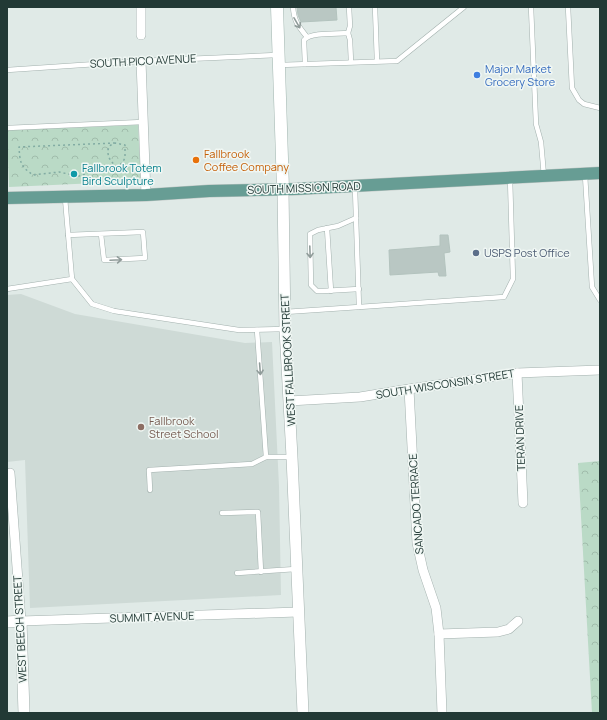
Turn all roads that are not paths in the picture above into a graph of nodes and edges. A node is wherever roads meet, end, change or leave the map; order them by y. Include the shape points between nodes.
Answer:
1 (141, 7) edge
2 (277, 7) edge
3 (293, 7) edge
4 (349, 7) edge
5 (375, 7) edge
6 (464, 7) edge
7 (531, 7) edge
8 (568, 7) edge
9 (348, 33) junction
10 (141, 35) dead end
11 (307, 37) junction
12 (279, 60) junction
13 (141, 61) junction
14 (377, 61) junction
15 (351, 62) junction
16 (305, 64) junction
17 (7, 70) edge
18 (600, 108) edge
19 (143, 122) junction
20 (7, 128) edge
21 (600, 173) edge
22 (585, 174) junction
23 (544, 176) junction
24 (510, 178) junction
25 (355, 186) junction
26 (283, 190) junction
27 (65, 196) junction
28 (146, 196) junction
29 (7, 198) edge
30 (356, 218) junction
31 (327, 228) junction
32 (102, 234) junction
33 (68, 235) junction
34 (72, 279) junction
35 (359, 288) junction
36 (7, 289) edge
37 (331, 291) junction
38 (600, 300) edge
39 (359, 307) junction
40 (285, 312) junction
41 (285, 329) junction
42 (257, 330) junction
43 (600, 370) edge
44 (517, 373) junction
45 (409, 388) junction
46 (289, 401) junction
47 (266, 457) junction
48 (292, 457) junction
49 (10, 473) dead end
50 (150, 490) dead end
51 (523, 504) dead end
52 (222, 514) dead end
53 (296, 569) junction
54 (261, 572) junction
55 (237, 574) dead end
56 (298, 612) junction
57 (21, 621) junction
58 (518, 621) dead end
59 (7, 622) edge
60 (439, 634) junction
61 (24, 713) edge
62 (302, 713) edge
63 (442, 713) edge

1 - 10 street
2 - 12 main road, WEST FALLBROOK STREET
3 -> 11 lane via 294,19
4 - 9 lane
5 - 14 lane
6 - 14 lane, SOUTH PICO AVENUE via 397,61
7 - 23 lane via 536,124 541,142
8 - 18 lane via 572,88 584,104
9 - 11 lane
9 - 15 lane
11 - 16 lane via 304,40
12 - 13 lane, SOUTH PICO AVENUE
12 - 16 lane, SOUTH PICO AVENUE
12 - 26 main road, WEST FALLBROOK STREET
13 - 17 lane, SOUTH PICO AVENUE
13 - 19 street
14 - 15 lane, SOUTH PICO AVENUE
15 - 16 lane, SOUTH PICO AVENUE
19 - 20 lane
19 - 28 street
21 - 22 main road, SOUTH MISSION ROAD
22 - 23 main road, SOUTH MISSION ROAD
22 - 38 lane via 592,287
23 - 24 main road, SOUTH MISSION ROAD
24 - 25 main road, SOUTH MISSION ROAD
24 - 39 lane via 513,279 504,297
25 - 26 main road, SOUTH MISSION ROAD
25 - 30 lane
26 - 28 main road, SOUTH MISSION ROAD via 209,191
26 - 40 street, WEST FALLBROOK STREET
27 - 28 main road, SOUTH MISSION ROAD
27 - 29 main road, SOUTH MISSION ROAD
27 - 33 lane
30 - 31 lane
30 - 35 lane
31 - 37 lane
31 -> 37 lane via 310,234 311,285 317,291
32 -> 32 lane via 104,260 145,258 143,232
32 - 33 lane
33 - 34 lane
34 - 36 lane
34 - 42 lane via 92,304 114,311 239,330
35 - 37 lane
35 - 39 lane
39 - 40 lane
40 - 41 street, WEST FALLBROOK STREET
41 - 42 lane
41 - 46 street, WEST FALLBROOK STREET
42 -> 47 lane
43 - 44 street, SOUTH WISCONSIN STREET
44 - 45 street, SOUTH WISCONSIN STREET
44 - 51 street, TERAN DRIVE
45 - 46 street, SOUTH WISCONSIN STREET via 360,397
45 - 60 street, SANCADO TERRACE via 417,543 436,608
46 - 48 street, WEST FALLBROOK STREET
47 - 48 lane
47 - 50 lane via 252,464 149,470
48 - 53 street, WEST FALLBROOK STREET
49 - 57 street, WEST BEECH STREET
52 - 54 lane via 258,512
53 - 54 lane
53 - 56 street, WEST FALLBROOK STREET
54 - 55 lane
56 - 57 street, SUMMIT AVENUE
56 - 62 street, WEST FALLBROOK STREET
57 - 59 street, SUMMIT AVENUE
57 - 61 street, WEST BEECH STREET
58 - 60 street via 509,629 498,632
60 - 63 street, SANCADO TERRACE

